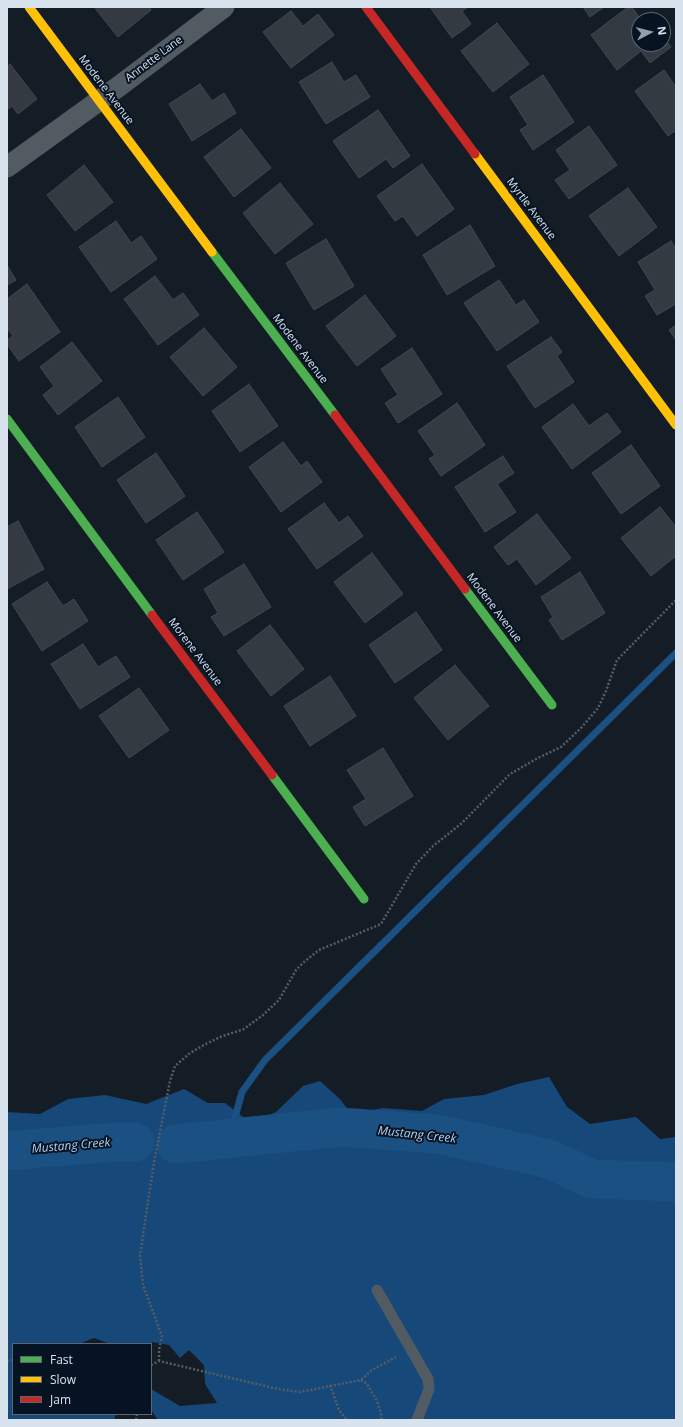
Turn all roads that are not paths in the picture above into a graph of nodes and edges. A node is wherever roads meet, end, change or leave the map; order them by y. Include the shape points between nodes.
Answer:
1 (29, 7) edge
2 (224, 7) edge
3 (366, 7) edge
4 (99, 101) junction
5 (7, 167) edge
6 (7, 419) edge
7 (676, 424) edge
8 (552, 706) dead end
9 (364, 899) dead end
10 (377, 1290) dead end
11 (417, 1420) edge

1 - 4 street, Modene Avenue
2 - 4 street, Annette Lane
3 - 7 street, Myrtle Avenue
4 - 5 street, Annette Lane
4 - 8 street, Modene Avenue
6 - 9 street, Morene Avenue
10 - 11 lane via 428,1379 429,1389

